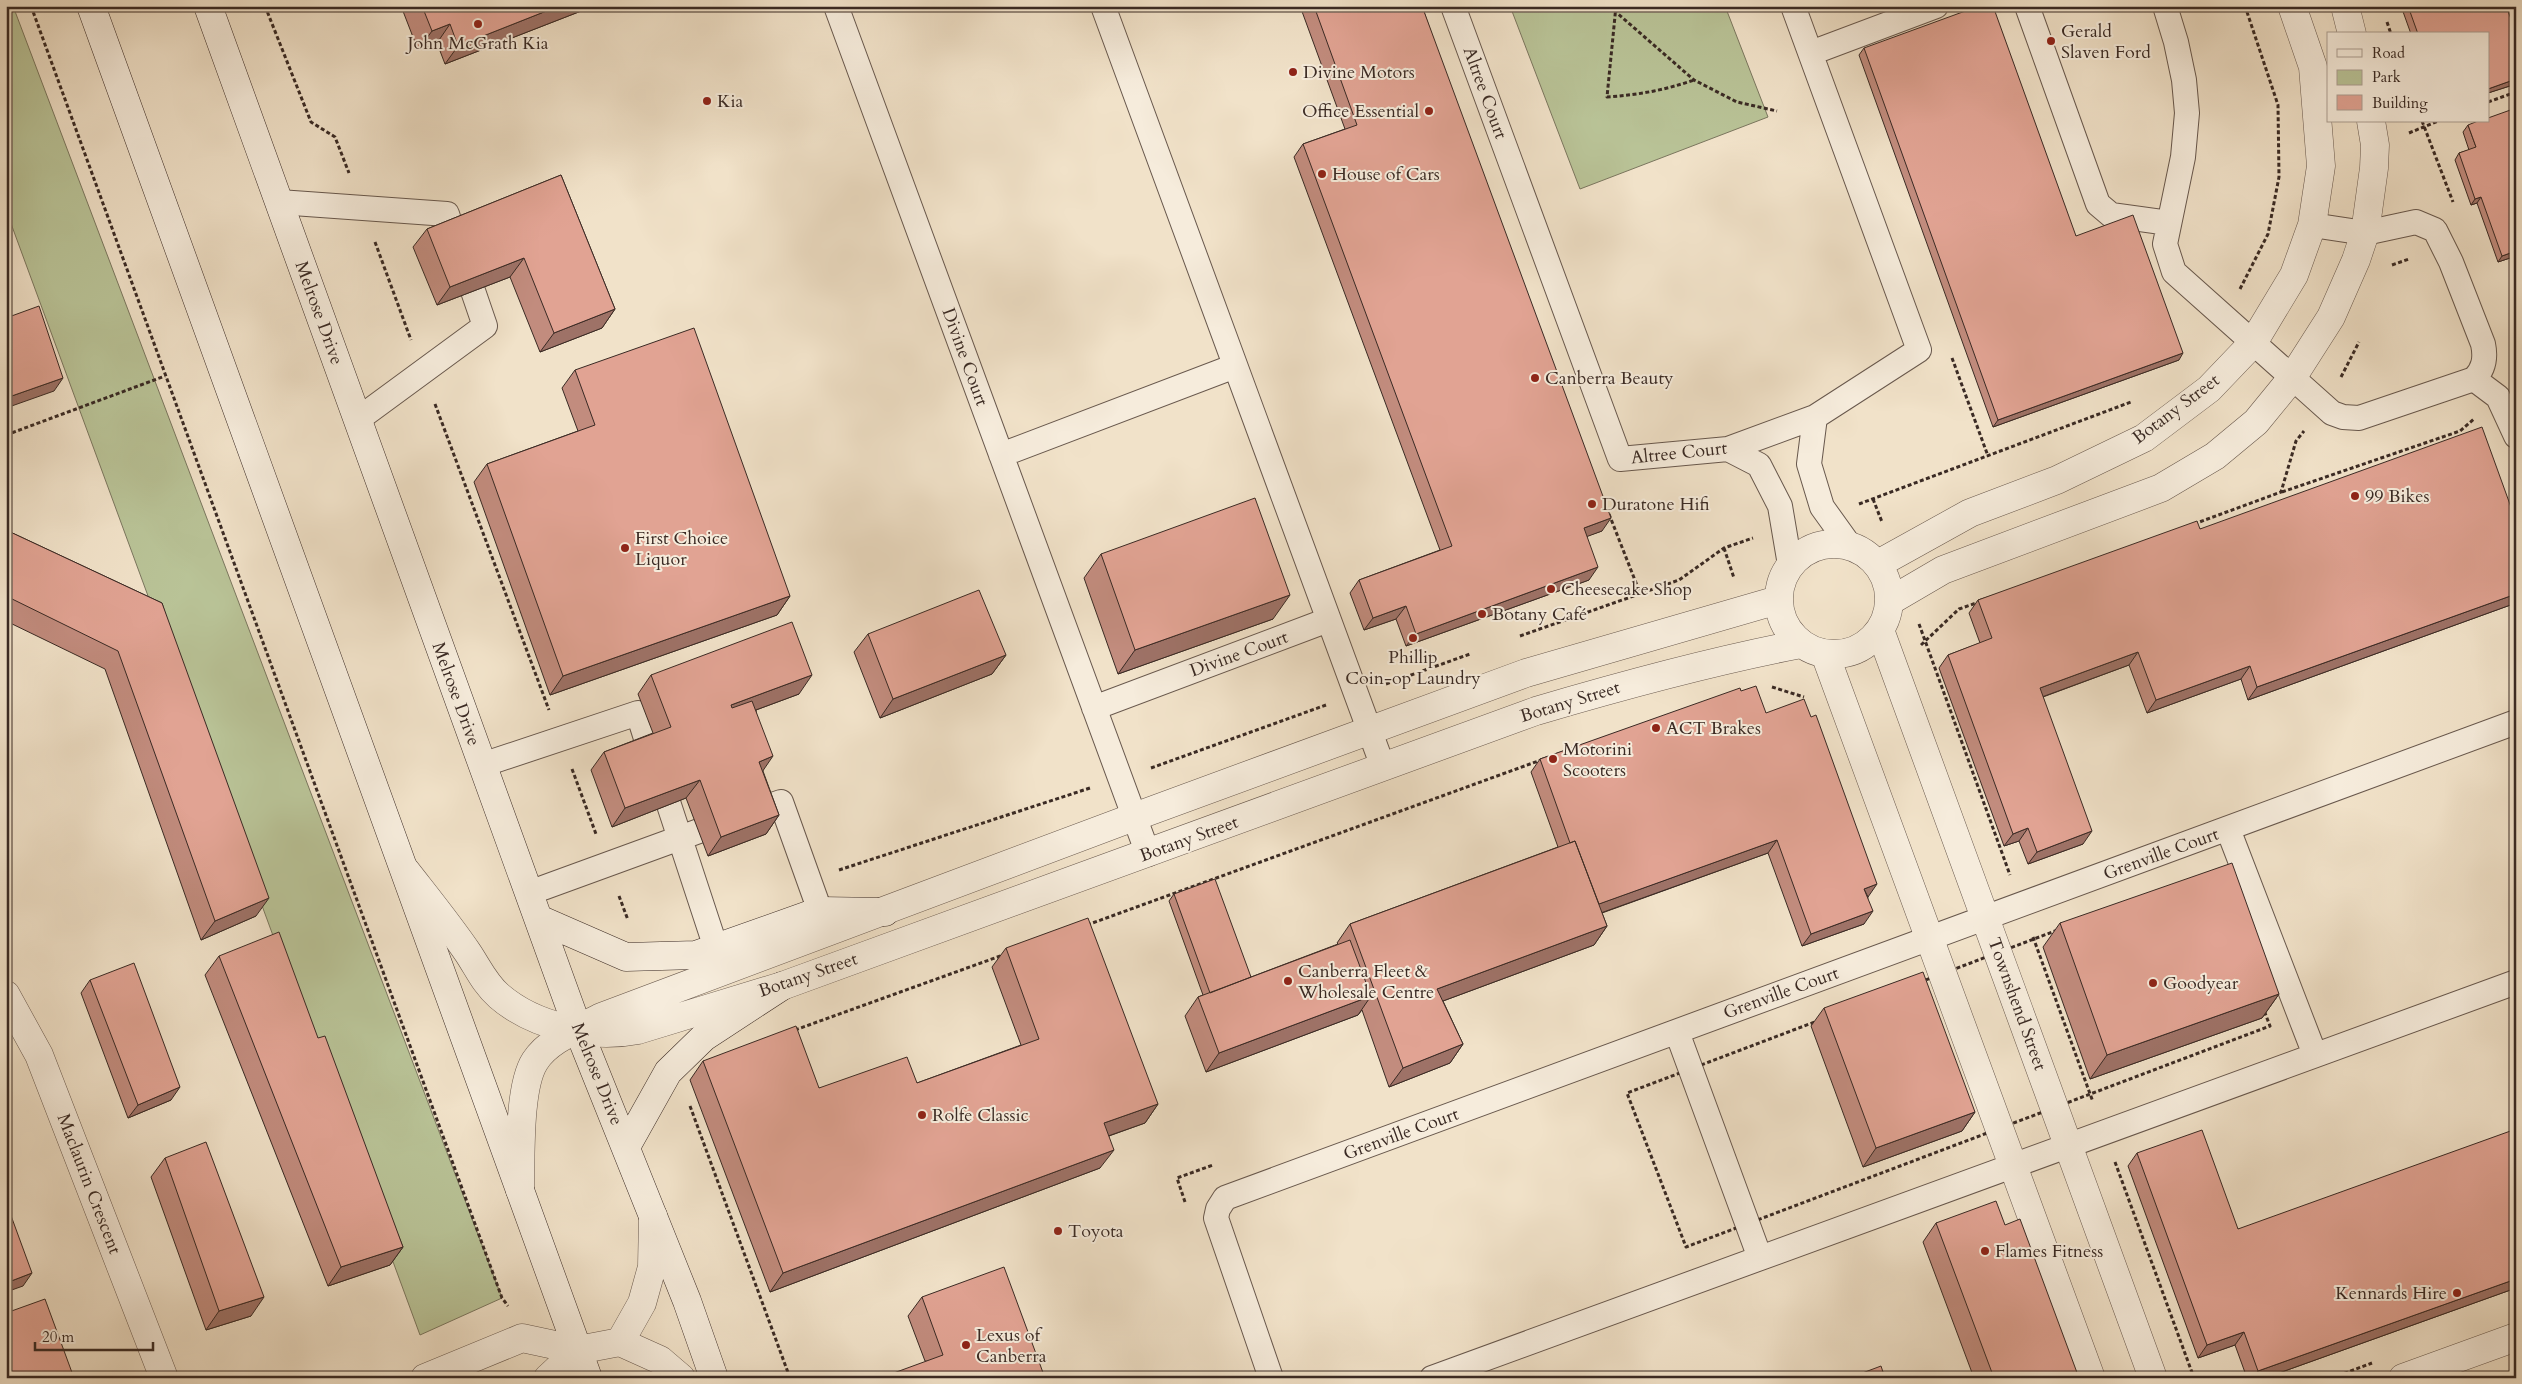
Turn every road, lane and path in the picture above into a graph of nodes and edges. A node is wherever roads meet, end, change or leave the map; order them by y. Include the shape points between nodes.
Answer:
1 (31, 6) edge
2 (91, 6) edge
3 (208, 6) edge
4 (265, 6) edge
5 (836, 6) edge
6 (1103, 6) edge
7 (1453, 6) edge
8 (1608, 6) edge
9 (1616, 6) edge
10 (1793, 6) edge
11 (1936, 6) edge
12 (2027, 6) edge
13 (2165, 6) edge
14 (2245, 6) edge
15 (2292, 6) edge
16 (2345, 6) edge
17 (1616, 13) junction
18 (2352, 32) edge
19 (1810, 53) junction
20 (1694, 80) junction
21 (2516, 92) edge
22 (2490, 101) edge
23 (1776, 112) dead end
24 (2371, 122) edge
25 (335, 137) dead end
26 (279, 202) junction
27 (2169, 223) junction
28 (2312, 225) junction
29 (453, 232) edge
30 (2365, 233) junction
31 (473, 291) edge
32 (2225, 317) junction
33 (2253, 343) junction
34 (1235, 366) junction
35 (165, 376) junction
36 (2292, 378) junction
37 (2474, 379) junction
38 (2498, 397) junction
39 (2134, 401) dead end
40 (1814, 418) junction
41 (357, 420) junction
42 (6, 435) edge
43 (2516, 436) edge
44 (1728, 449) junction
45 (1001, 455) junction
46 (2282, 492) dead end
47 (1873, 499) junction
48 (1827, 514) junction
49 (1784, 528) junction
50 (1850, 546) junction
51 (1886, 560) junction
52 (1790, 565) junction
53 (1898, 596) junction
54 (1778, 600) junction
55 (1328, 620) junction
56 (1880, 630) junction
57 (1511, 639) dead end
58 (1813, 649) junction
59 (1475, 652) dead end
60 (1356, 695) junction
61 (1094, 708) junction
62 (2516, 722) edge
63 (1369, 730) junction
64 (649, 748) edge
65 (482, 766) junction
66 (1383, 767) junction
67 (1120, 778) junction
68 (669, 805) edge
69 (757, 810) edge
70 (1134, 817) junction
71 (2228, 829) junction
72 (689, 834) junction
73 (1148, 854) junction
74 (404, 868) junction
75 (809, 880) junction
76 (529, 893) junction
77 (2022, 905) junction
78 (820, 911) junction
79 (886, 912) junction
80 (1985, 918) junction
81 (539, 920) junction
82 (1930, 939) junction
83 (716, 948) junction
84 (2516, 982) edge
85 (782, 986) junction
86 (6, 995) edge
87 (578, 1029) junction
88 (1677, 1032) junction
89 (2315, 1055) junction
90 (2104, 1132) junction
91 (2068, 1145) junction
92 (626, 1147) junction
93 (2013, 1166) junction
94 (520, 1193) junction
95 (653, 1216) junction
96 (1760, 1258) junction
97 (512, 1312) dead end
98 (2516, 1337) edge
99 (620, 1342) junction
100 (578, 1350) junction
101 (164, 1378) edge
102 (425, 1378) edge
103 (548, 1378) edge
104 (588, 1378) edge
105 (681, 1378) edge
106 (714, 1378) edge
107 (1270, 1378) edge
108 (1432, 1378) edge
109 (2091, 1378) edge
110 (2153, 1378) edge
111 (2194, 1378) edge
112 (2403, 1378) edge

1 - 35 path
2 - 74 street
3 - 26 street, Melrose Drive
4 - 25 path via 311,122
5 - 45 lane, Divine Court
6 - 34 lane
7 - 44 lane, Altree Court via 1620,459
8 - 17 path
9 - 17 path
10 - 19 lane, Altree Court
11 - 19 lane
12 - 27 lane via 2098,204 2111,215
13 - 27 lane via 2184,80 2187,113 2183,157
14 - 32 path via 2278,105 2279,177 2268,234
15 - 28 street, Botany Street via 2313,67 2319,119 2321,166
16 - 18 street
17 - 20 path
17 - 20 path via 1608,97 1638,95
19 - 40 lane, Altree Court via 1919,350
20 - 23 path via 1737,102
21 - 22 path
24 - 30 street via 2375,145
26 - 29 lane via 447,214
26 - 41 street, Melrose Drive
27 - 32 lane via 2165,244 2174,272
28 - 30 lane
28 - 33 street, Botany Street via 2294,275
30 - 36 street via 2332,317
30 - 37 lane via 2416,222 2435,230 2451,262 2486,355 2482,371
31 - 41 lane via 485,326
32 - 33 lane
33 - 36 lane
33 - 51 street, Botany Street via 2209,388 2144,438 2057,480 1970,513
34 - 45 lane
34 - 55 lane
35 - 42 path
35 - 97 path via 502,1298
36 - 37 lane via 2332,413 2360,418
36 - 53 street via 2256,422 2215,456 2161,488 1943,570
37 - 38 lane
38 - 43 lane
38 - 46 path via 2460,431
39 - 47 path
40 - 44 lane, Altree Court
40 - 48 lane via 1809,464
41 - 65 street, Melrose Drive
44 - 49 lane via 1759,465 1780,506
45 - 61 lane, Divine Court
47 - 48 path
47 - 51 path
48 - 50 lane
49 - 52 lane
49 - 57 path via 1724,548 1679,580
50 - 51 street
50 - 52 street via 1817,546
51 - 53 street via 1887,581
52 - 54 street via 1783,576
53 - 56 street
53 - 77 path
54 - 58 street via 1785,625
54 - 63 street, Botany Street via 1526,674
55 - 60 lane
55 - 61 lane, Divine Court
56 - 58 street via 1856,650 1841,654
56 - 80 street, Townshend Street
58 - 66 street, Botany Street via 1740,655 1609,689
58 - 82 street
59 - 60 path
60 - 63 lane
60 - 67 path
61 - 67 lane, Divine Court
62 - 71 lane, Grenville Court
63 - 66 lane
63 - 70 street, Botany Street
64 - 65 lane via 638,713
65 - 76 street, Melrose Drive
66 - 73 street, Botany Street
67 - 70 lane, Divine Court
67 - 75 path
68 - 72 lane
69 - 75 lane via 781,802
70 - 73 lane, Divine Court
70 - 79 street, Botany Street
71 - 77 lane, Grenville Court
71 - 89 lane
72 - 76 lane
72 - 83 lane
73 - 85 street, Botany Street
74 - 87 street, Botany Street via 498,995 514,1008 551,1025
74 - 94 street
75 - 78 lane
76 - 81 street, Melrose Drive
77 - 80 lane, Grenville Court
77 - 90 path
78 - 79 street
78 - 83 street
79 - 87 street, Botany Street via 601,1017
80 - 82 lane, Grenville Court
80 - 91 street, Townshend Street
81 - 83 street via 626,957 696,955
81 - 87 street, Melrose Drive
82 - 88 lane, Grenville Court
82 - 93 street
84 - 89 lane
85 - 87 street, Botany Street via 621,1034
85 - 92 street via 704,1037 668,1072
86 - 101 street, Maclaurin Crescent via 39,1055
87 - 92 street, Melrose Drive
87 - 94 street, Botany Street via 556,1041 535,1061 528,1079 521,1136
88 - 96 lane
88 - 107 lane, Grenville Court via 1226,1198 1216,1218
89 - 90 lane
90 - 91 lane
90 - 111 path
91 - 93 lane
91 - 110 street, Townshend Street
92 - 95 street, Melrose Drive
93 - 96 lane
93 - 109 street
94 - 100 street
95 - 99 street via 652,1267 642,1303
95 - 106 street, Melrose Drive
96 - 108 lane
98 - 112 street
99 - 100 street
99 - 105 street via 660,1360
100 - 102 street via 522,1338
100 - 103 street
100 - 104 street

